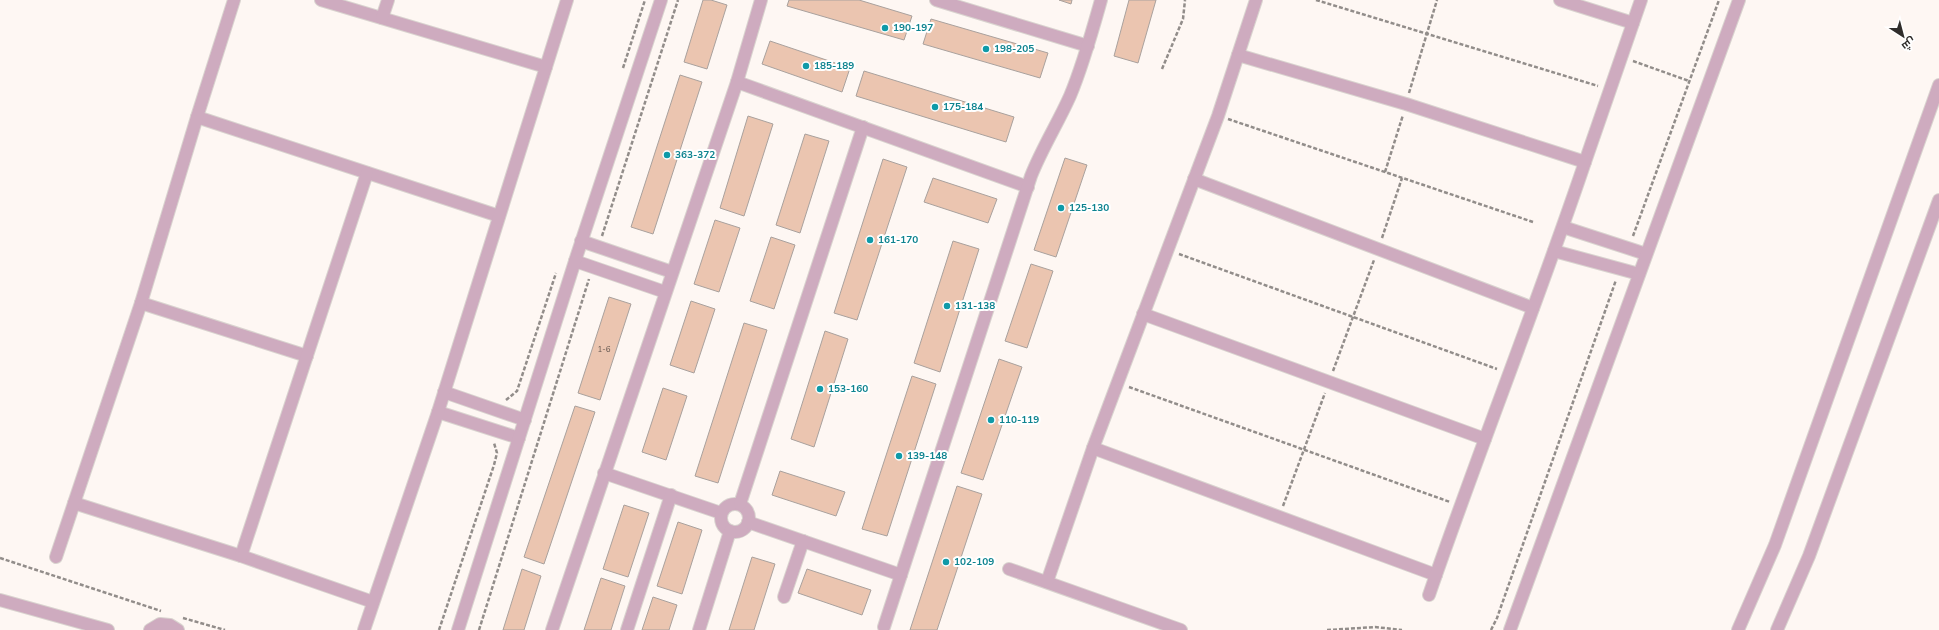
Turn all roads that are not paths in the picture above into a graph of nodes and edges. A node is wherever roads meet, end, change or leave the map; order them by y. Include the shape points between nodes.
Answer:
1 (234, 0) edge
2 (321, 0) edge
3 (388, 0) edge
4 (567, 0) edge
5 (661, 0) edge
6 (761, 0) edge
7 (936, 0) edge
8 (1101, 0) edge
9 (1256, 0) edge
10 (1560, 0) edge
11 (1641, 0) edge
12 (1739, 0) edge
13 (952, 2) edge
14 (382, 18) junction
15 (1633, 23) junction
16 (1088, 46) junction
17 (1238, 55) junction
18 (546, 67) junction
19 (737, 82) junction
20 (1939, 85) edge
21 (197, 117) junction
22 (863, 127) junction
23 (1585, 162) junction
24 (367, 173) junction
25 (1194, 179) junction
26 (1028, 187) junction
27 (1939, 200) edge
28 (499, 216) junction
29 (1563, 227) junction
30 (581, 241) junction
31 (1554, 251) junction
32 (1646, 254) junction
33 (575, 261) junction
34 (672, 272) junction
35 (1639, 274) junction
36 (665, 292) junction
37 (141, 303) junction
38 (1533, 308) junction
39 (1143, 314) junction
40 (307, 356) junction
41 (444, 392) junction
42 (438, 412) junction
43 (524, 420) junction
44 (519, 438) junction
45 (1484, 439) junction
46 (1093, 448) junction
47 (604, 473) junction
48 (671, 495) junction
49 (74, 503) junction
50 (740, 504) junction
51 (721, 513) junction
52 (748, 522) junction
53 (730, 531) junction
54 (803, 541) junction
55 (241, 556) junction
56 (56, 557) dead end
57 (1009, 569) dead end
58 (901, 575) junction
59 (1436, 575) junction
60 (1047, 582) junction
61 (1429, 595) dead end
62 (784, 597) dead end
63 (0, 600) edge
64 (373, 602) junction
65 (884, 627) dead end
66 (108, 630) edge
67 (150, 630) edge
68 (178, 630) edge
69 (364, 630) edge
70 (458, 630) edge
71 (552, 630) edge
72 (627, 630) edge
73 (699, 630) edge
74 (1181, 630) edge
75 (1510, 630) edge
76 (1738, 630) edge
77 (1777, 630) edge

1 - 21 street
2 - 14 street
3 - 14 street
4 - 18 street
5 - 30 street
6 - 19 street
7 - 13 street
8 - 16 street
9 - 17 street
10 - 15 street
11 - 15 street
12 - 32 street
13 - 16 street
14 - 18 street
15 - 23 street
16 - 26 street via 1069,97 1044,145
17 - 23 street via 1406,104
17 - 25 street
18 - 28 street
19 - 22 street
19 - 34 street
20 - 76 street via 1775,545
21 - 24 street
21 - 37 street
22 - 26 street
22 - 50 street
23 - 29 street
24 - 28 street
24 - 40 street
25 - 38 street
25 - 39 street
26 - 58 street
27 - 77 street via 1809,556
28 - 41 street
29 - 31 street
29 - 32 street
30 - 33 street
30 - 34 street
31 - 35 street
31 - 38 street
32 - 35 street
33 - 36 street
33 - 43 street
34 - 36 street
35 - 75 street
36 - 47 street
37 - 40 street
37 - 49 street
38 - 45 street
39 - 45 street
39 - 46 street
40 - 55 street
41 - 42 street
41 - 43 street
42 - 44 street
42 - 64 street
43 - 44 street
44 - 70 street
45 - 59 street
46 - 59 street
46 - 60 street
47 - 48 street
47 - 71 street
48 - 51 street
48 - 72 street
49 - 55 street
49 - 56 street
50 - 51 street via 726,506
50 - 52 street via 748,514
51 - 53 street via 721,522
52 - 53 street via 743,529
52 - 54 street
53 - 73 street
54 - 58 street
54 - 62 street
55 - 64 street
57 - 60 street
58 - 65 street
59 - 61 street
60 - 74 street
63 - 66 street
64 - 69 street
67 - 68 street via 160,624 170,625

